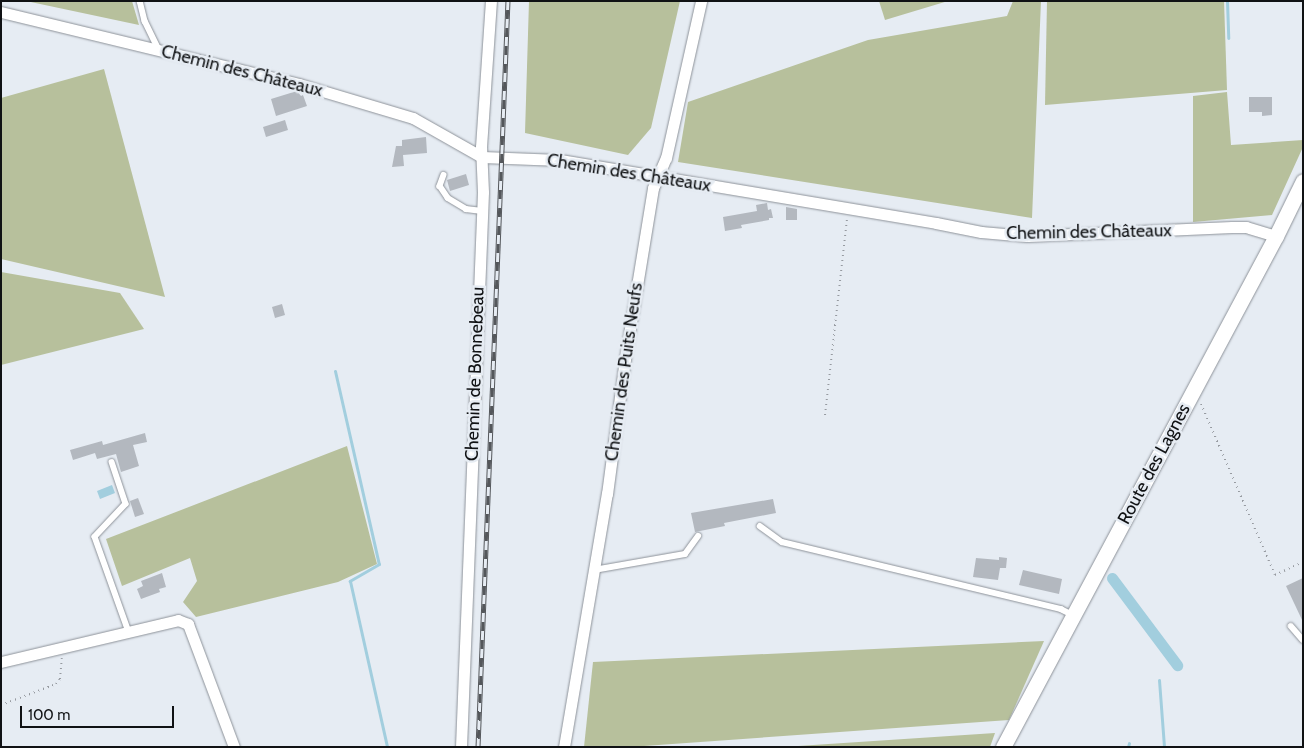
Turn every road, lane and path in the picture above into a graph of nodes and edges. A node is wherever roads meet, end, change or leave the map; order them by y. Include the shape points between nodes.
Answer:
1 (140, 1) edge
2 (491, 1) edge
3 (701, 1) edge
4 (1, 12) edge
5 (159, 50) junction
6 (482, 157) junction
7 (444, 175) dead end
8 (658, 176) junction
9 (1301, 190) edge
10 (848, 208) junction
11 (482, 211) junction
12 (1276, 236) junction
13 (1193, 391) junction
14 (825, 415) dead end
15 (112, 462) dead end
16 (760, 526) dead end
17 (698, 536) dead end
18 (1303, 562) edge
19 (594, 570) junction
20 (1073, 615) junction
21 (1291, 626) dead end
22 (129, 633) junction
23 (1303, 640) edge
24 (60, 649) junction
25 (1, 662) edge
26 (1, 705) edge
27 (234, 747) edge
28 (461, 747) edge
29 (564, 747) edge
30 (1003, 747) edge

1 - 5 lane via 145,21
2 - 6 street, Chemin de Bonnebeau
3 - 8 street, Chemin des Puits Neufs via 666,158
4 - 5 street, Chemin des Châteaux
5 - 6 street, Chemin des Châteaux via 299,84 413,118
6 - 8 street, Chemin des Châteaux via 560,160
6 - 11 street, Chemin de Bonnebeau
7 - 11 lane via 440,186 448,198 466,209
8 - 10 street, Chemin des Châteaux
8 - 19 street, Chemin des Puits Neufs via 642,250
9 - 12 street, Route des Lagnes
10 - 12 street, Chemin des Châteaux via 981,232 1028,236 1246,227
10 - 14 path
11 - 28 street, Chemin de Bonnebeau
12 - 13 street, Route des Lagnes
13 - 18 path via 1206,412 1275,575
13 - 20 street, Route des Lagnes
15 - 22 lane via 126,504 95,537
16 - 20 lane via 782,542 1061,609
17 - 19 lane via 686,554
19 - 29 street, Chemin des Puits Neufs
20 - 30 street, Route des Lagnes
21 - 23 lane
22 - 24 street
22 - 27 street via 178,620 188,624
24 - 25 street
24 - 26 path via 62,667 56,684

